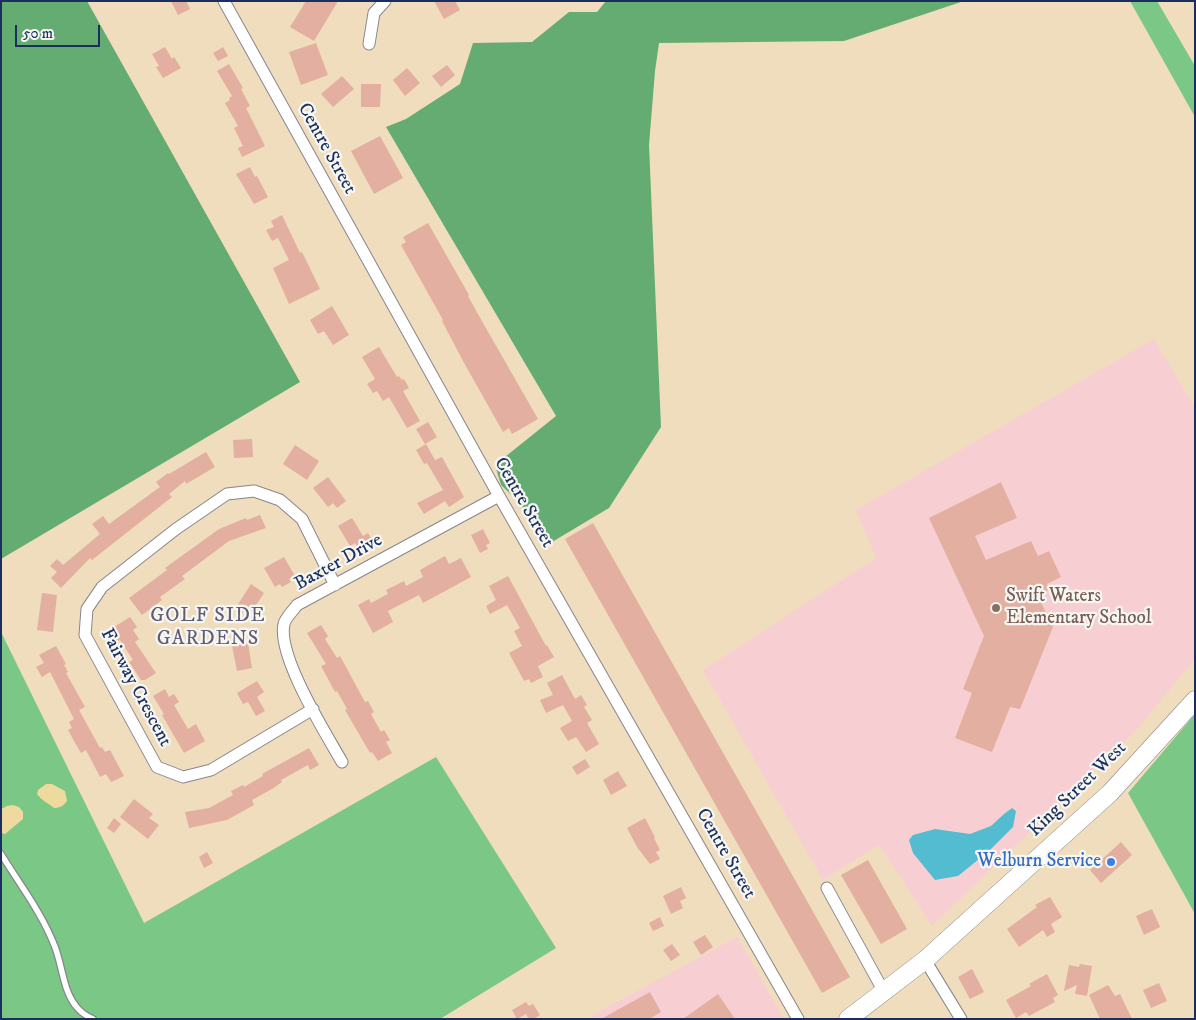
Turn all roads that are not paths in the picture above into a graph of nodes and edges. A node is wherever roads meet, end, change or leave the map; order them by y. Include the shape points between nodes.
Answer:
1 (224, 1) edge
2 (385, 1) edge
3 (369, 44) dead end
4 (499, 496) junction
5 (335, 585) junction
6 (1195, 700) edge
7 (313, 709) junction
8 (342, 762) dead end
9 (1, 854) edge
10 (827, 888) dead end
11 (925, 960) junction
12 (884, 992) junction
13 (93, 1019) edge
14 (798, 1019) edge
15 (848, 1019) edge
16 (961, 1019) edge

1 - 4 street, Centre Street
2 - 3 street via 374,13
4 - 5 street, Baxter Drive
4 - 14 street, Centre Street
5 - 7 street, Baxter Drive via 297,606 284,622 284,645 292,669
5 - 7 street, Fairway Crescent via 302,519 280,500 254,491 227,494 176,529 102,587 86,609 85,635 157,767 183,778 211,770
6 - 11 main road, King Street West via 1113,790
7 - 8 street, Baxter Drive
9 - 13 lane via 45,924 74,1004
10 - 12 street
11 - 12 main road, King Street West
11 - 16 street
12 - 15 main road, King Street West

